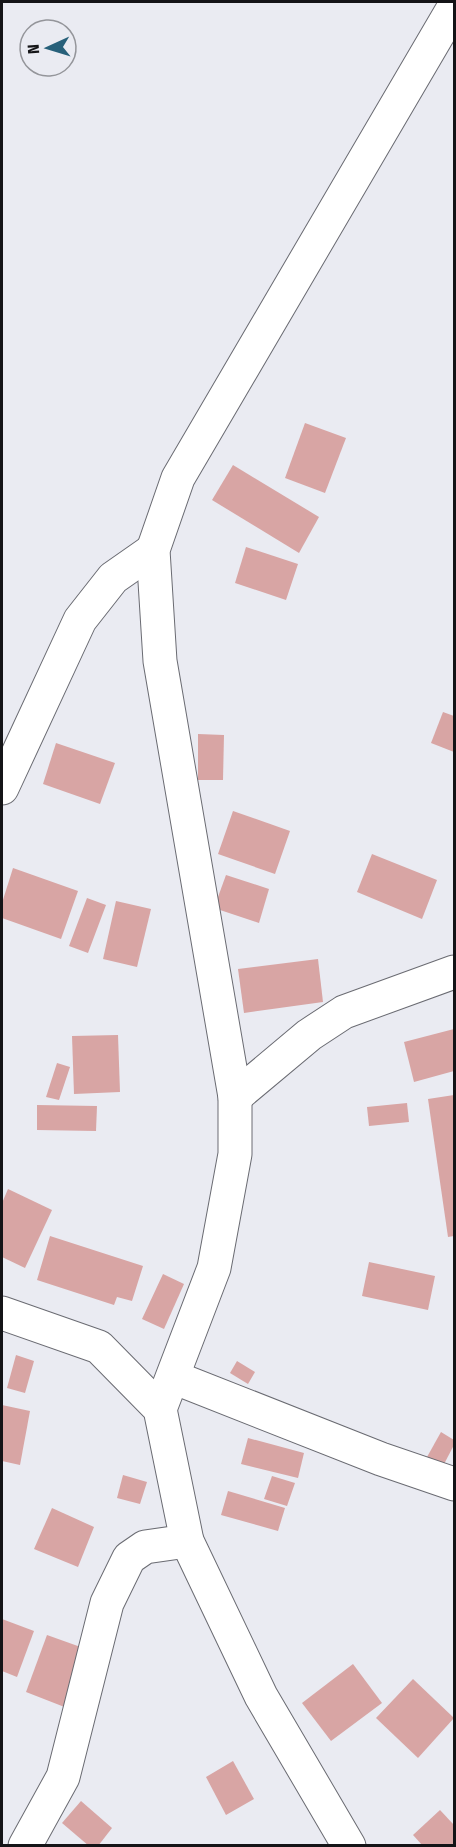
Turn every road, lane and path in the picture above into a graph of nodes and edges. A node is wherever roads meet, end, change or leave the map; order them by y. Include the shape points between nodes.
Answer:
1 (454, 7) edge
2 (153, 550) junction
3 (5, 769) edge
4 (454, 972) edge
5 (235, 1096) junction
6 (2, 1313) edge
7 (172, 1377) junction
8 (160, 1409) junction
9 (454, 1484) edge
10 (187, 1541) junction
11 (25, 1845) edge
12 (350, 1845) edge

1 - 2 street via 178,478
2 - 3 street via 113,578 80,620
2 - 5 street via 160,661
4 - 5 street via 344,1012 309,1035
5 - 7 street via 235,1154 214,1268
6 - 8 street via 99,1347
7 - 8 street
7 - 9 street
8 - 10 street
10 - 11 street via 145,1547 129,1558 107,1603 63,1778
10 - 12 street via 261,1696

